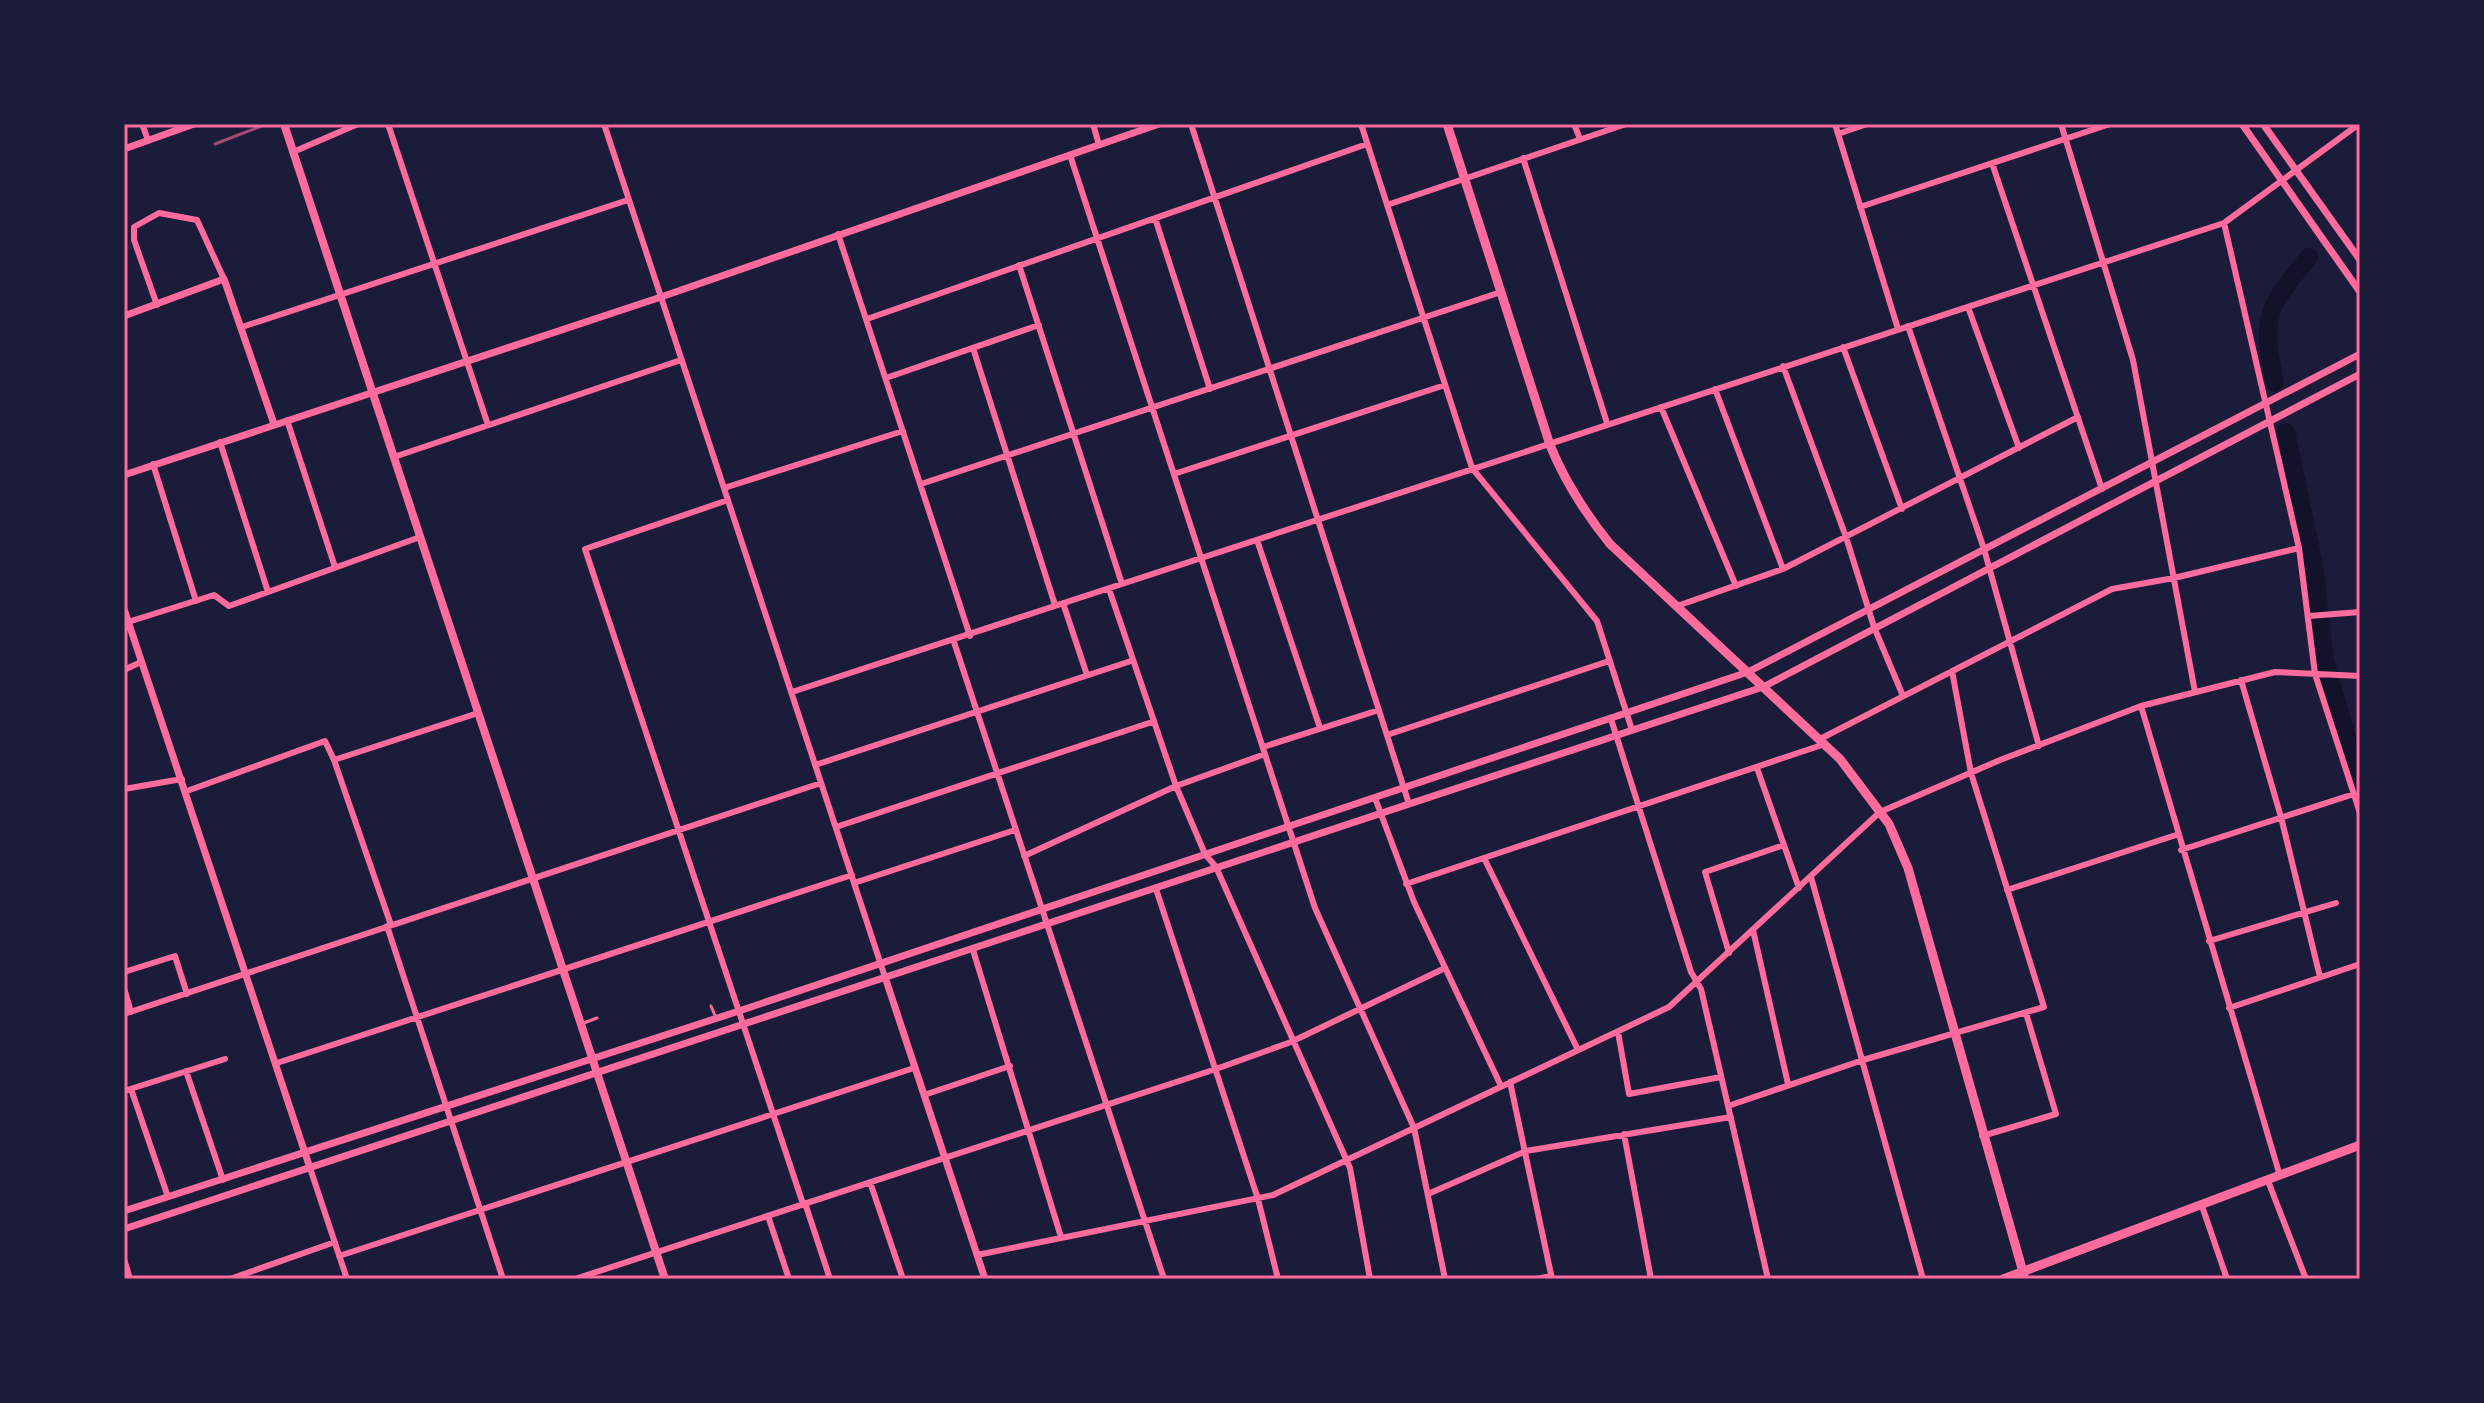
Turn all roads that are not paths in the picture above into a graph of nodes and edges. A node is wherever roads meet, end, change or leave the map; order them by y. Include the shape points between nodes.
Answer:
1 (142, 124) edge
2 (194, 124) edge
3 (284, 124) edge
4 (358, 124) edge
5 (388, 124) edge
6 (604, 124) edge
7 (1093, 124) edge
8 (1159, 124) edge
9 (1191, 124) edge
10 (1361, 124) edge
11 (1447, 124) edge
12 (1574, 124) edge
13 (1626, 124) edge
14 (1835, 124) edge
15 (1867, 124) edge
16 (2061, 124) edge
17 (2110, 124) edge
18 (2242, 124) edge
19 (2263, 124) edge
20 (2359, 124) edge
21 (1838, 134) junction
22 (1580, 139) junction
23 (2066, 139) junction
24 (148, 140) junction
25 (1367, 144) junction
26 (1099, 145) junction
27 (124, 149) edge
28 (293, 152) junction
29 (1070, 155) junction
30 (1523, 158) junction
31 (1992, 163) junction
32 (2296, 171) junction
33 (1464, 178) junction
34 (2283, 181) junction
35 (1215, 198) junction
36 (628, 200) junction
37 (1387, 205) junction
38 (1860, 207) junction
39 (1155, 218) junction
40 (2224, 223) junction
41 (838, 234) junction
42 (1097, 238) junction
43 (2360, 260) edge
44 (2102, 261) junction
45 (434, 265) junction
46 (1019, 265) junction
47 (224, 279) junction
48 (2032, 285) junction
49 (1501, 292) junction
50 (2360, 292) edge
51 (340, 295) junction
52 (661, 297) junction
53 (157, 305) junction
54 (1968, 307) junction
55 (124, 316) edge
56 (1424, 318) junction
57 (867, 319) junction
58 (1039, 325) junction
59 (1908, 326) junction
60 (242, 327) junction
61 (1898, 329) junction
62 (1843, 347) junction
63 (973, 348) junction
64 (2360, 354) edge
65 (681, 360) junction
66 (466, 361) junction
67 (1783, 366) junction
68 (1270, 369) junction
69 (2360, 374) edge
70 (886, 378) junction
71 (1445, 385) junction
72 (1210, 389) junction
73 (1715, 389) junction
74 (372, 391) junction
75 (2267, 404) junction
76 (1661, 407) junction
77 (1152, 409) junction
78 (2078, 417) junction
79 (287, 420) junction
80 (2271, 420) junction
81 (1607, 423) junction
82 (274, 424) junction
83 (488, 425) junction
84 (903, 431) junction
85 (1074, 434) junction
86 (1291, 436) junction
87 (220, 442) junction
88 (1550, 445) junction
89 (2019, 448) junction
90 (1008, 455) junction
91 (394, 457) junction
92 (2151, 462) junction
93 (153, 464) junction
94 (1472, 468) junction
95 (1174, 474) junction
96 (124, 475) edge
97 (1961, 479) junction
98 (2154, 480) junction
99 (921, 484) junction
100 (724, 488) junction
101 (2102, 489) junction
102 (728, 500) junction
103 (1902, 509) junction
104 (1318, 520) junction
105 (420, 537) junction
106 (1846, 537) junction
107 (1257, 540) junction
108 (2299, 548) junction
109 (1984, 549) junction
110 (1201, 558) junction
111 (335, 567) junction
112 (1989, 567) junction
113 (1783, 569) junction
114 (2174, 578) junction
115 (1122, 584) junction
116 (1736, 586) junction
117 (1109, 589) junction
118 (268, 592) junction
119 (196, 601) junction
120 (1059, 604) junction
121 (1677, 606) junction
122 (1870, 608) junction
123 (124, 609) edge
124 (2360, 612) edge
125 (2311, 616) junction
126 (128, 622) junction
127 (1874, 627) junction
128 (970, 636) junction
129 (2010, 641) junction
130 (954, 642) junction
131 (1131, 661) junction
132 (1609, 661) junction
133 (141, 662) junction
134 (124, 670) edge
135 (1952, 671) junction
136 (1748, 672) junction
137 (2318, 674) junction
138 (1087, 675) junction
139 (2360, 676) edge
140 (2241, 680) junction
141 (1763, 687) junction
142 (792, 692) junction
143 (2195, 692) junction
144 (1903, 696) junction
145 (2141, 706) junction
146 (1379, 710) junction
147 (975, 712) junction
148 (478, 713) junction
149 (1626, 714) junction
150 (1611, 719) junction
151 (1152, 722) junction
152 (1320, 728) junction
153 (1632, 730) junction
154 (1387, 735) junction
155 (1616, 735) junction
156 (1822, 742) junction
157 (2039, 746) junction
158 (1264, 751) junction
159 (334, 760) junction
160 (815, 765) junction
161 (1757, 768) junction
162 (996, 773) junction
163 (1971, 773) junction
164 (182, 779) junction
165 (821, 783) junction
166 (1176, 786) junction
167 (1404, 788) junction
168 (124, 789) edge
169 (187, 791) junction
170 (2354, 794) junction
171 (1375, 798) junction
172 (1409, 804) junction
173 (1639, 807) junction
174 (1379, 812) junction
175 (1880, 812) junction
176 (2360, 812) edge
177 (2281, 817) junction
178 (1289, 826) junction
179 (836, 827) junction
180 (679, 830) junction
181 (1015, 830) junction
182 (2176, 835) junction
183 (1295, 842) junction
184 (1784, 845) junction
185 (2181, 850) junction
186 (1205, 854) junction
187 (1024, 856) junction
188 (1484, 858) junction
189 (1216, 867) junction
190 (852, 875) junction
191 (1811, 877) junction
192 (533, 878) junction
193 (854, 883) junction
194 (1406, 884) junction
195 (1799, 888) junction
196 (1156, 889) junction
197 (2007, 890) junction
198 (2336, 903) dead end
199 (1042, 909) junction
200 (2304, 913) junction
201 (711, 921) junction
202 (389, 926) junction
203 (1046, 926) junction
204 (1753, 930) junction
205 (2209, 941) junction
206 (973, 950) junction
207 (1729, 953) junction
208 (881, 963) junction
209 (2360, 964) edge
210 (1445, 968) junction
211 (563, 970) junction
212 (124, 972) edge
213 (248, 973) junction
214 (885, 977) junction
215 (2320, 977) junction
216 (1697, 981) junction
217 (124, 988) edge
218 (187, 994) junction
219 (711, 1006) dead end
220 (2229, 1008) junction
221 (1361, 1010) junction
222 (739, 1011) junction
223 (128, 1013) edge
224 (2026, 1013) junction
225 (417, 1018) junction
226 (597, 1018) dead end
227 (716, 1018) junction
228 (581, 1024) junction
229 (744, 1025) junction
230 (1618, 1032) junction
231 (1955, 1034) junction
232 (1291, 1042) junction
233 (1578, 1050) junction
234 (225, 1059) dead end
235 (592, 1059) junction
236 (1863, 1060) junction
237 (277, 1063) junction
238 (1010, 1066) junction
239 (914, 1068) junction
240 (1216, 1069) junction
241 (186, 1071) junction
242 (597, 1073) junction
243 (1721, 1077) junction
244 (1510, 1082) junction
245 (1788, 1084) junction
246 (1501, 1086) junction
247 (128, 1090) edge
248 (924, 1095) junction
249 (1108, 1104) junction
250 (445, 1106) junction
251 (1728, 1106) junction
252 (772, 1114) junction
253 (1731, 1117) junction
254 (450, 1121) junction
255 (1414, 1128) junction
256 (1029, 1130) junction
257 (1624, 1134) junction
258 (1982, 1136) junction
259 (2360, 1145) edge
260 (1526, 1151) junction
261 (305, 1153) junction
262 (945, 1158) junction
263 (1345, 1160) junction
264 (627, 1162) junction
265 (310, 1168) junction
266 (2280, 1176) junction
267 (223, 1180) junction
268 (2268, 1181) junction
269 (870, 1182) junction
270 (1428, 1194) junction
271 (168, 1197) junction
272 (1258, 1199) junction
273 (804, 1204) junction
274 (2202, 1206) junction
275 (480, 1210) junction
276 (124, 1211) edge
277 (768, 1216) junction
278 (1147, 1220) junction
279 (124, 1229) edge
280 (1061, 1237) junction
281 (335, 1242) junction
282 (657, 1252) junction
283 (977, 1255) junction
284 (339, 1256) junction
285 (124, 1259) edge
286 (2023, 1276) edge
287 (1551, 1277) edge
288 (130, 1279) edge
289 (230, 1279) edge
290 (347, 1279) edge
291 (503, 1279) edge
292 (575, 1279) edge
293 (665, 1279) edge
294 (789, 1279) edge
295 (830, 1279) edge
296 (903, 1279) edge
297 (985, 1279) edge
298 (1164, 1279) edge
299 (1278, 1279) edge
300 (1370, 1279) edge
301 (1445, 1279) edge
302 (1536, 1279) edge
303 (1651, 1279) edge
304 (1768, 1279) edge
305 (1923, 1279) edge
306 (2003, 1279) edge
307 (2227, 1279) edge
308 (2306, 1279) edge

1 - 24 street
2 - 24 street
3 - 28 main road
4 - 28 street
5 - 45 street
6 - 36 street
7 - 26 street
8 - 26 street
9 - 35 street
10 - 25 street
11 - 33 main road
12 - 22 street
13 - 22 street
14 - 21 street
15 - 21 street
16 - 23 street
17 - 23 street
18 - 34 street
19 - 32 street
20 - 32 street
21 - 38 street
22 - 30 street
23 - 31 street
23 - 44 street
24 - 27 street
25 - 35 street
25 - 37 street
26 - 29 street
28 - 51 main road
29 - 41 street
29 - 42 street
30 - 33 street
30 - 81 street
31 - 38 street
31 - 48 street
32 - 34 street
32 - 43 street
33 - 37 street
33 - 49 main road
34 - 40 street
34 - 50 street
35 - 39 street
35 - 68 street
36 - 45 street
36 - 52 street
37 - 56 street
38 - 61 street
39 - 42 street
39 - 72 street
40 - 44 street
40 - 75 street
41 - 52 street
41 - 57 street
42 - 46 street
42 - 77 street
44 - 48 street
44 - 92 street via 2133,360
45 - 51 street
45 - 66 street
46 - 57 street
46 - 58 street
47 - 53 street
47 - 53 street via 197,220 159,213 134,227
47 - 60 street
48 - 54 street
48 - 78 street
49 - 56 street
49 - 88 main road
51 - 60 street
51 - 74 main road
52 - 65 street
52 - 66 street
53 - 55 street
54 - 59 street
54 - 89 street
56 - 68 street
56 - 71 street
57 - 70 street
58 - 63 street
58 - 85 street
59 - 61 street
59 - 97 street
60 - 82 street
61 - 62 street
62 - 67 street
62 - 103 street
63 - 70 street
63 - 90 street
64 - 75 street
65 - 83 street
65 - 100 street
66 - 74 street
66 - 83 street
67 - 73 street
67 - 106 street
68 - 72 street
68 - 86 street
69 - 80 street
70 - 84 street
71 - 86 street
71 - 94 street
72 - 77 street
73 - 76 street
73 - 113 street
74 - 79 street
74 - 91 main road
75 - 80 street
75 - 92 street
76 - 81 street
76 - 116 street
77 - 85 street
77 - 95 street
78 - 89 street
78 - 101 street
79 - 82 street
79 - 111 street
80 - 98 street
80 - 108 street
81 - 88 street
82 - 87 street
83 - 91 street
84 - 99 street
84 - 100 street
85 - 90 street
85 - 115 street
86 - 95 street
86 - 104 street
87 - 93 street
87 - 118 street
88 - 94 street
88 - 121 main road via 1591,521
89 - 97 street
90 - 99 street
90 - 120 street
91 - 105 main road
92 - 98 street
92 - 101 street
93 - 96 street
93 - 119 street
94 - 104 street
94 - 132 street via 1597,621
95 - 110 street
97 - 103 street
97 - 109 street
98 - 112 street
98 - 114 street
99 - 128 street
100 - 102 street
101 - 109 street
102 - 142 street
102 - 180 street via 585,549
103 - 106 street
104 - 107 street
104 - 146 street
105 - 111 street
105 - 148 main road
106 - 113 street
106 - 122 street
107 - 110 street
107 - 152 street
108 - 114 street
108 - 125 street
109 - 112 street
109 - 122 street
110 - 115 street
110 - 158 street
111 - 118 street
112 - 127 street
112 - 129 street
113 - 116 street
114 - 129 street via 2112,589
114 - 143 street
115 - 117 street
116 - 121 street
117 - 120 street
117 - 131 street
118 - 119 street via 229,606 214,595
119 - 126 street
120 - 128 street
120 - 138 street
121 - 136 main road
122 - 127 street
122 - 136 street
123 - 126 street
124 - 125 street
125 - 137 street
126 - 133 street
127 - 141 street
127 - 144 street
128 - 130 street
129 - 135 street
129 - 157 street
130 - 142 street
130 - 147 street
131 - 138 street
131 - 151 street
132 - 149 street
132 - 154 street
133 - 134 street
133 - 164 street
135 - 144 street
135 - 163 street
136 - 141 main road
136 - 149 street
137 - 139 street
137 - 140 street via 2275,672
137 - 170 street
138 - 147 street
140 - 143 street
140 - 177 street
141 - 153 street
141 - 156 main road
142 - 160 street
143 - 145 street
144 - 156 street
145 - 157 street
145 - 182 street
146 - 152 street
146 - 154 street
147 - 160 street
147 - 162 street
148 - 159 street
148 - 192 main road
149 - 150 street
149 - 153 street
150 - 155 street
150 - 167 street
151 - 162 street
151 - 166 street
152 - 158 street
153 - 155 street
154 - 167 street
155 - 172 street
155 - 173 street
156 - 161 street
156 - 175 main road
157 - 163 street
158 - 166 street
158 - 178 street
159 - 169 street via 325,741
159 - 202 street
160 - 165 street
161 - 173 street
161 - 184 street
162 - 179 street
162 - 181 street
163 - 175 street
163 - 197 street
164 - 168 street
164 - 169 street
165 - 179 street
165 - 180 street
166 - 186 street
166 - 187 street
167 - 171 street
167 - 172 street
169 - 213 street
170 - 176 street
170 - 177 street
171 - 174 street
171 - 178 street
172 - 174 street
173 - 188 street
173 - 216 street
174 - 183 street
174 - 194 street
175 - 191 street
175 - 231 main road via 1908,868
177 - 185 street
177 - 200 street
178 - 183 street
178 - 186 street
179 - 190 street
180 - 192 street
180 - 201 street
181 - 187 street
181 - 193 street
182 - 185 street
182 - 197 street
183 - 189 street
183 - 221 street via 1315,908
184 - 195 street
184 - 207 street via 1705,872
185 - 205 street
186 - 189 street
186 - 199 street
187 - 199 street
188 - 194 street
188 - 233 street
189 - 196 street
189 - 232 street
190 - 193 street
190 - 201 street
191 - 195 street
191 - 236 street
192 - 202 street
192 - 211 main road
193 - 208 street
194 - 210 street
195 - 204 street
196 - 203 street
196 - 240 street
197 - 224 street via 2044,1007
198 - 200 street
199 - 203 street
199 - 208 street
200 - 205 street
200 - 215 street
201 - 211 street
201 - 222 street
202 - 213 street
202 - 225 street
203 - 206 street
203 - 249 street
204 - 207 street
204 - 245 street
205 - 220 street
206 - 214 street
206 - 238 street
207 - 216 street
208 - 214 street
208 - 222 street
209 - 215 street
210 - 221 street
210 - 246 street
211 - 225 street
211 - 228 main road
212 - 218 street via 175,956
213 - 218 street
213 - 237 street
214 - 229 street
214 - 239 street
215 - 220 street
216 - 230 street via 1669,1007
216 - 243 street
217 - 223 street
218 - 223 street
219 - 227 lane
220 - 266 street
221 - 232 street
221 - 255 street
222 - 227 street
222 - 229 street
224 - 231 street
224 - 258 street via 2056,1114
225 - 237 street
225 - 250 street
226 - 228 lane
227 - 235 street
228 - 235 main road
229 - 242 street
229 - 252 street
230 - 233 street
230 - 243 street via 1629,1094
231 - 236 street
231 - 258 main road
232 - 240 street
232 - 263 street
233 - 244 street
234 - 241 street
235 - 242 main road
235 - 250 street
236 - 245 street
236 - 305 street
237 - 261 street
238 - 248 street
238 - 256 street
239 - 248 street
239 - 252 street
240 - 249 street
240 - 272 street
241 - 247 street
241 - 267 street
242 - 254 street
242 - 264 main road
243 - 251 street
244 - 246 street
244 - 260 street
245 - 251 street
246 - 255 street
247 - 271 street
248 - 262 street
249 - 256 street
249 - 278 street
250 - 254 street
250 - 261 street
251 - 253 street
252 - 264 street
252 - 273 street
253 - 257 street
253 - 304 street
254 - 265 street
254 - 275 street
255 - 263 street
255 - 270 street
256 - 262 street
256 - 280 street
257 - 260 street
257 - 303 street
258 - 286 main road
259 - 266 main road
260 - 270 street
260 - 287 street
261 - 265 street
261 - 267 street
262 - 269 street
262 - 283 street
263 - 272 street
263 - 300 street
264 - 275 street
264 - 282 main road
265 - 279 street
265 - 281 street
266 - 268 main road
267 - 271 street
268 - 274 main road
268 - 308 street
269 - 273 street
269 - 296 street
270 - 301 street
271 - 276 street
272 - 278 street
272 - 299 street
273 - 277 street
273 - 295 street
274 - 286 main road
274 - 307 street
275 - 284 street
275 - 291 street
277 - 282 street
277 - 294 street
278 - 280 street
278 - 298 street
280 - 283 street
281 - 284 street
281 - 289 street
282 - 292 street
282 - 293 main road
283 - 297 street
284 - 290 street
285 - 288 street
286 - 306 main road
287 - 302 street

